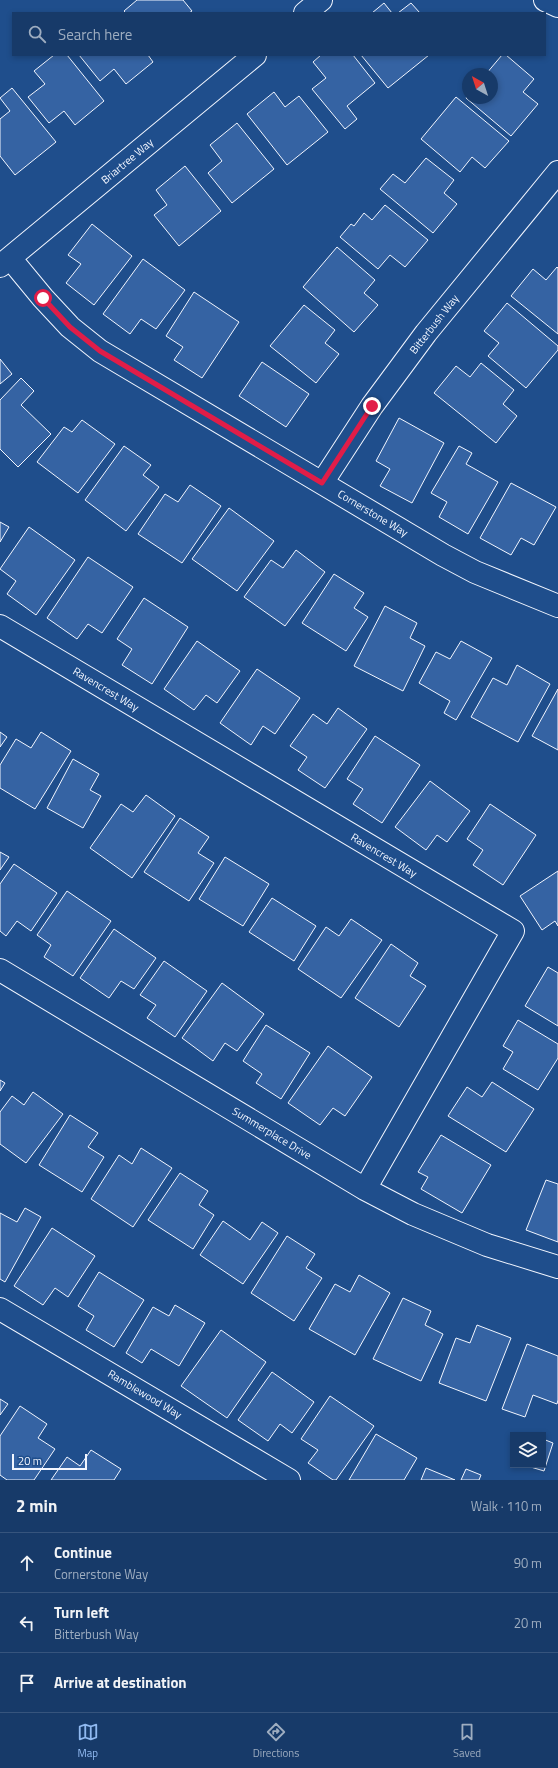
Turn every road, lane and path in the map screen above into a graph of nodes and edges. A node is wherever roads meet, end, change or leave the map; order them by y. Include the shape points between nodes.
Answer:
1 (321, 0) edge
2 (545, 0) edge
3 (558, 6) edge
4 (306, 12) edge
5 (254, 56) edge
6 (558, 172) edge
7 (5, 262) edge
8 (322, 483) junction
9 (558, 606) edge
10 (0, 626) edge
11 (0, 970) edge
12 (365, 1189) junction
13 (558, 1267) edge
14 (0, 1309) edge
15 (289, 1480) edge

1 - 4 street
2 - 3 street
5 - 7 street, Briartree Way
6 - 8 street, Bitterbush Way via 426,333 372,406
7 - 8 street, Cornerstone Way via 70,327 100,351
8 - 9 street, Cornerstone Way via 475,572
10 - 12 street, Ravencrest Way via 513,932
11 - 12 street, Summerplace Drive
12 - 13 street, Summerplace Drive via 413,1214 487,1245
14 - 15 street, Ramblewood Way

